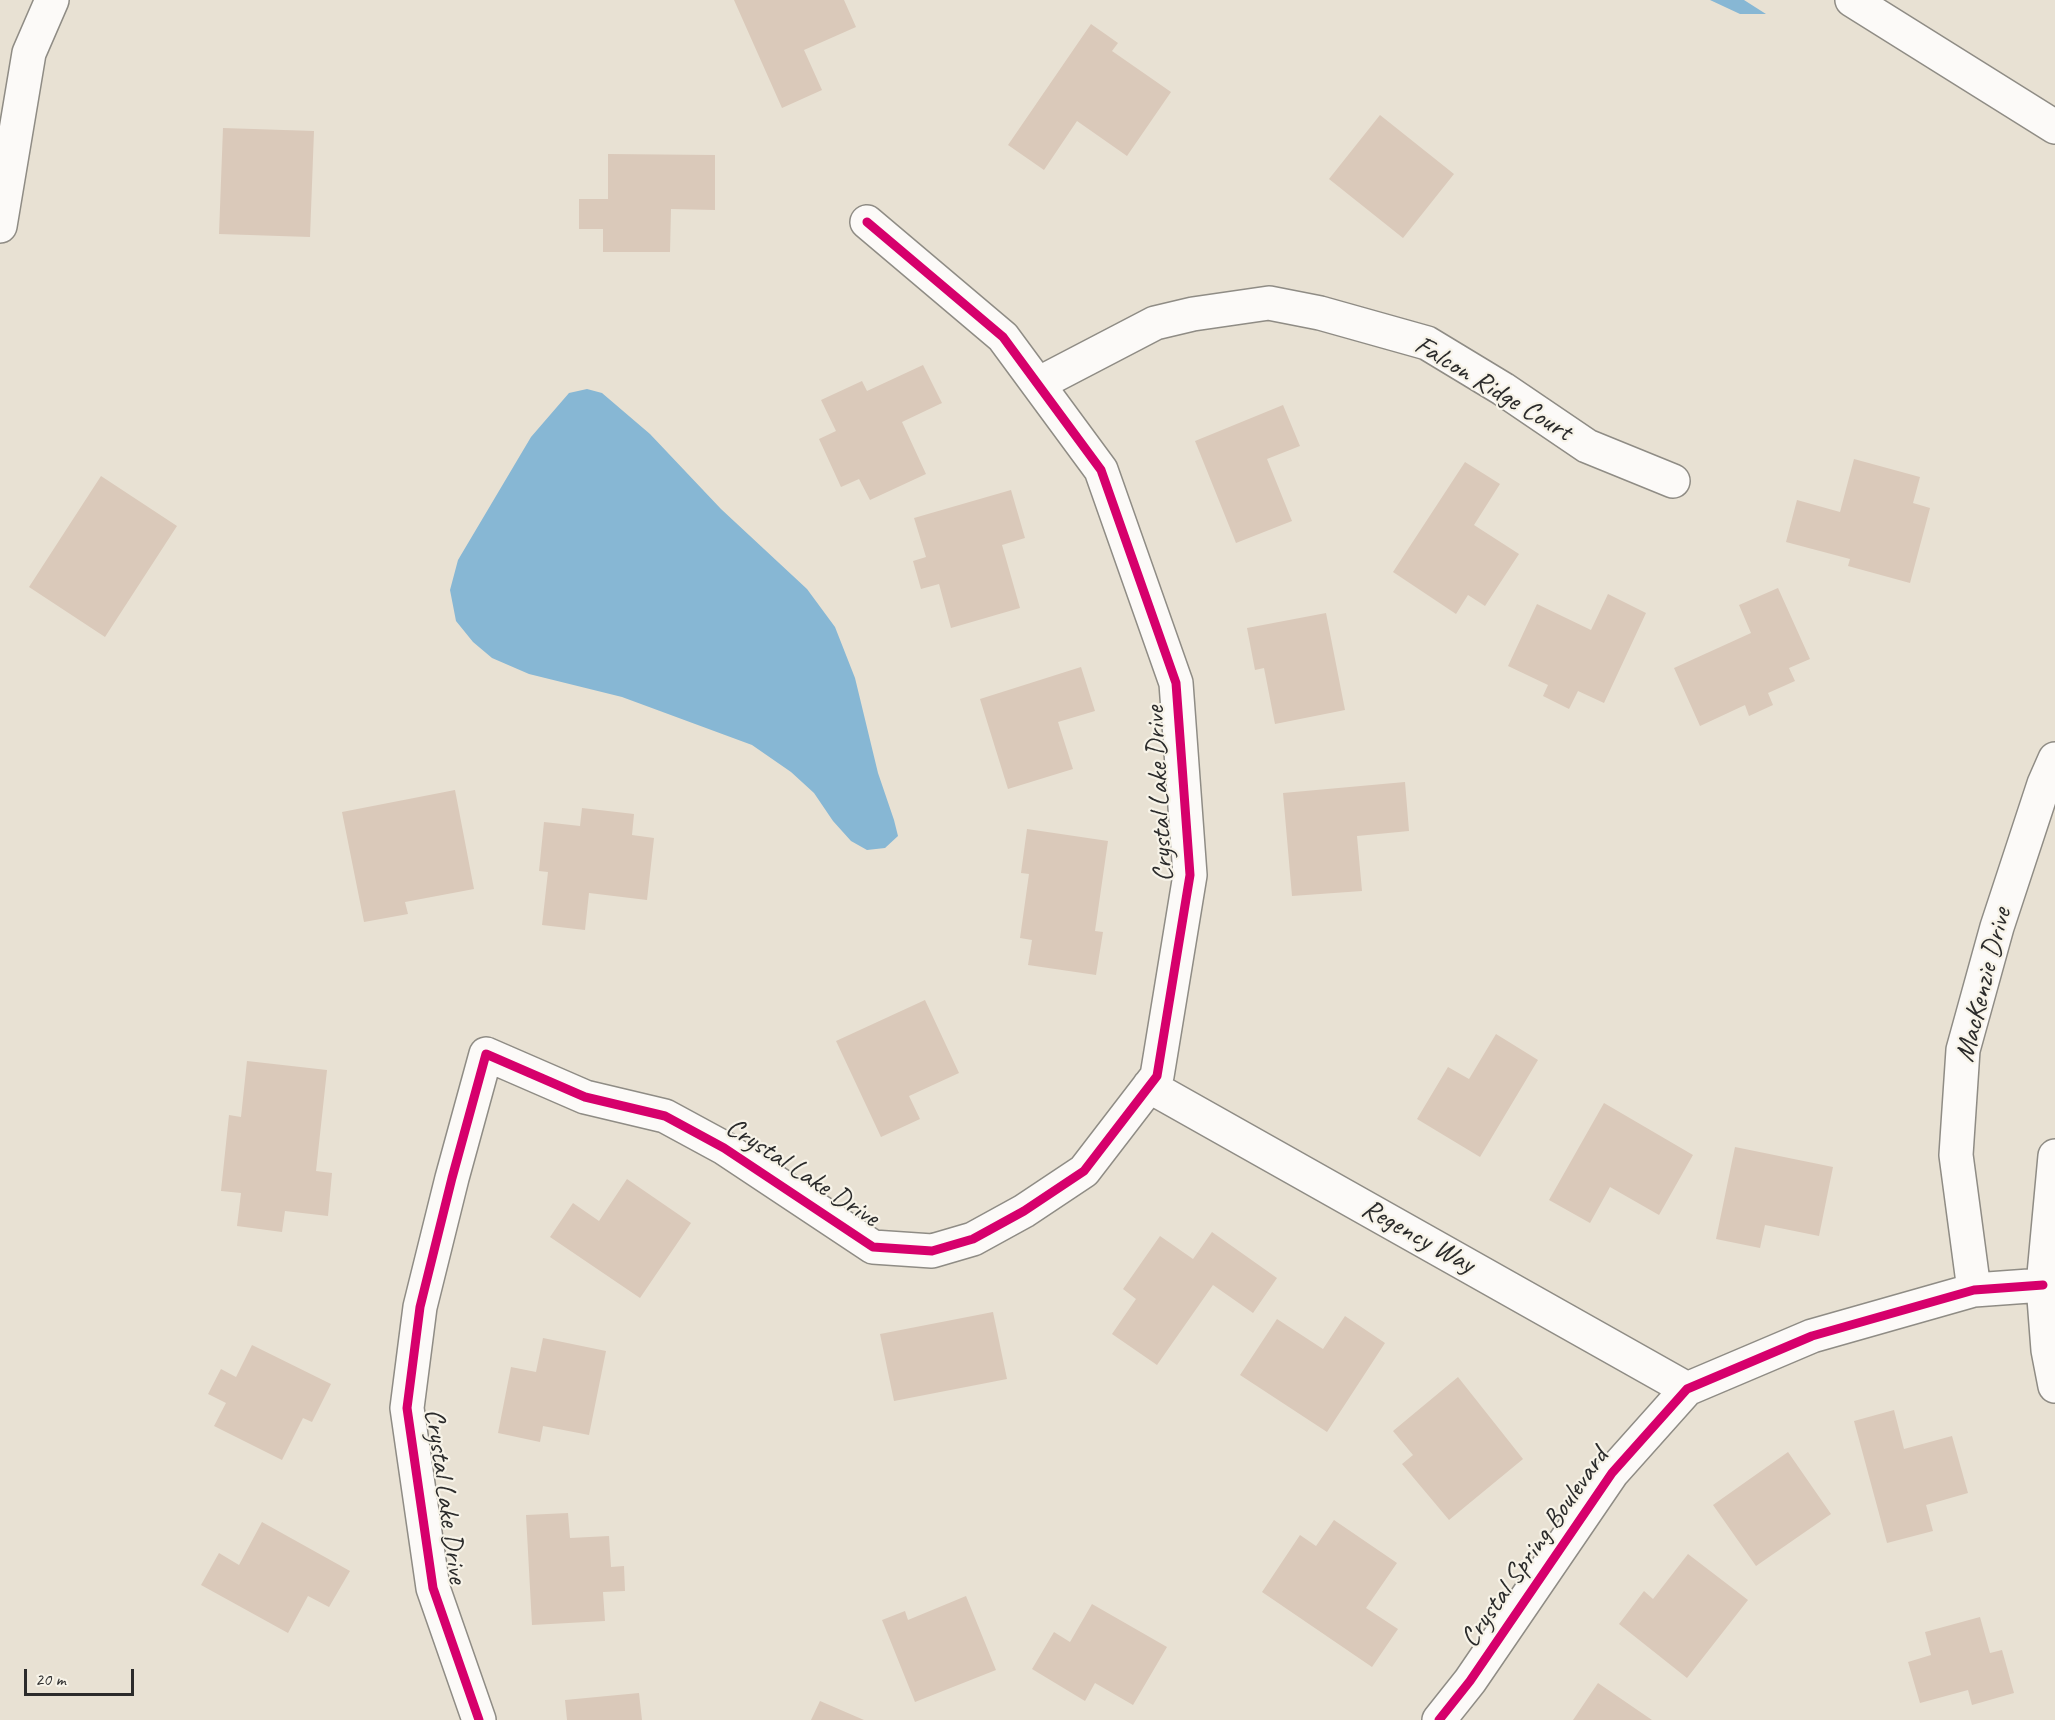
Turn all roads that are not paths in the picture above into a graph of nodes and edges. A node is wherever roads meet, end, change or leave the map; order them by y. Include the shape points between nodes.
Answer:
1 (52, 0) edge
2 (1852, 0) edge
3 (2055, 127) edge
4 (867, 222) dead end
5 (0, 225) edge
6 (1038, 384) junction
7 (1673, 481) dead end
8 (2055, 759) edge
9 (1149, 1086) junction
10 (2055, 1156) edge
11 (2043, 1285) junction
12 (1974, 1290) junction
13 (2055, 1386) edge
14 (1687, 1389) junction
15 (479, 1720) edge
16 (1439, 1720) edge

1 - 5 street via 29,53
2 - 3 street
4 - 6 street, Crystal Lake Drive via 1003,337
6 - 7 street, Falcon Ridge Court via 1155,323 1269,303 1320,312 1427,343 1587,446
6 - 9 street, Crystal Lake Drive via 1101,470 1176,683 1190,875 1157,1076
8 - 12 street, MacKenzie Drive via 1997,927 1963,1050 1956,1155
9 - 14 street, Regency Way
9 - 15 street, Crystal Lake Drive via 1084,1172 973,1239 932,1251 873,1247 724,1148 666,1116 585,1097 486,1054 420,1307 407,1408 433,1588
10 - 11 street
11 - 12 street, Crystal Spring Boulevard
11 - 13 street
12 - 14 street, Crystal Spring Boulevard via 1812,1336
14 - 16 street, Crystal Spring Boulevard via 1612,1473 1470,1681

